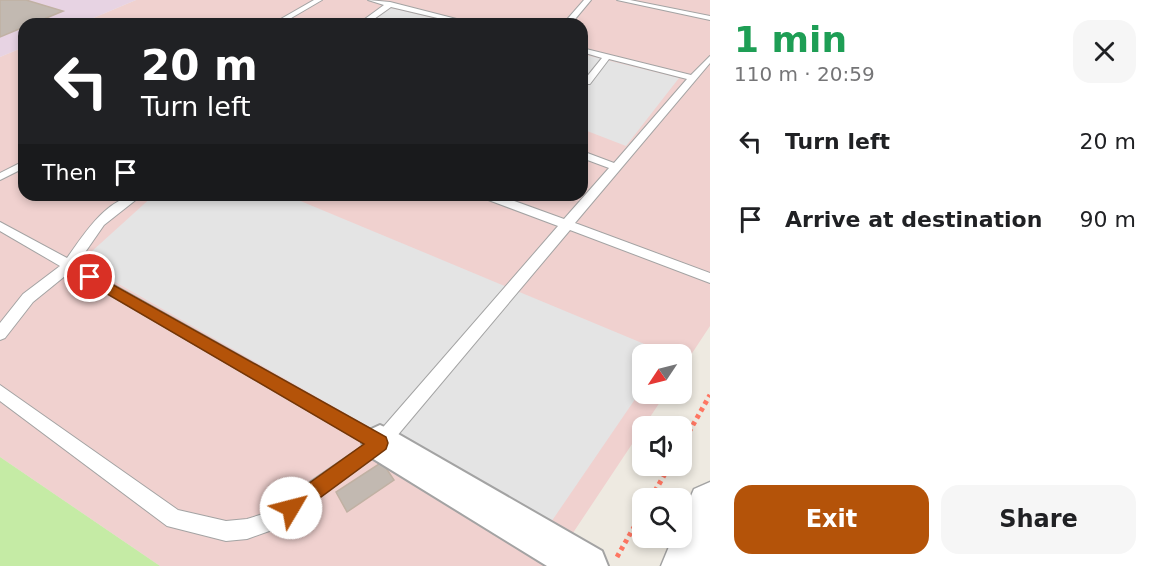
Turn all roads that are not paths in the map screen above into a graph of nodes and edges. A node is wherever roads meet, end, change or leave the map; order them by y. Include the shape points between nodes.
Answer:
1 (319, 0) edge
2 (370, 0) edge
3 (588, 0) edge
4 (620, 0) edge
5 (635, 1) edge
6 (390, 4) junction
7 (287, 18) edge
8 (370, 18) edge
9 (447, 18) edge
10 (572, 18) edge
11 (710, 18) edge
12 (588, 52) edge
13 (607, 57) junction
14 (710, 58) edge
15 (693, 78) junction
16 (588, 81) edge
17 (588, 155) edge
18 (18, 167) edge
19 (616, 167) junction
20 (0, 177) edge
21 (588, 200) edge
22 (128, 201) edge
23 (504, 201) edge
24 (587, 201) edge
25 (568, 224) junction
26 (0, 226) edge
27 (69, 266) junction
28 (710, 278) edge
29 (0, 334) edge
30 (0, 392) edge
31 (380, 443) junction
32 (710, 506) edge
33 (587, 566) edge
34 (686, 566) edge

1 - 7 lane
2 - 6 lane
3 - 10 lane
4 - 5 lane
5 - 11 lane
6 - 8 lane
6 - 9 lane
12 - 13 lane
13 - 15 lane
13 - 16 lane
14 - 15 lane
15 - 19 lane
17 - 19 lane
18 - 20 lane
19 - 21 lane
22 - 27 lane via 100,222
23 - 25 lane
24 - 25 lane
25 - 28 lane
25 - 31 lane
26 - 27 lane
27 - 29 lane via 28,298
27 - 31 lane
30 - 31 lane via 174,519 226,531 268,522
31 - 33 street
32 - 34 street

